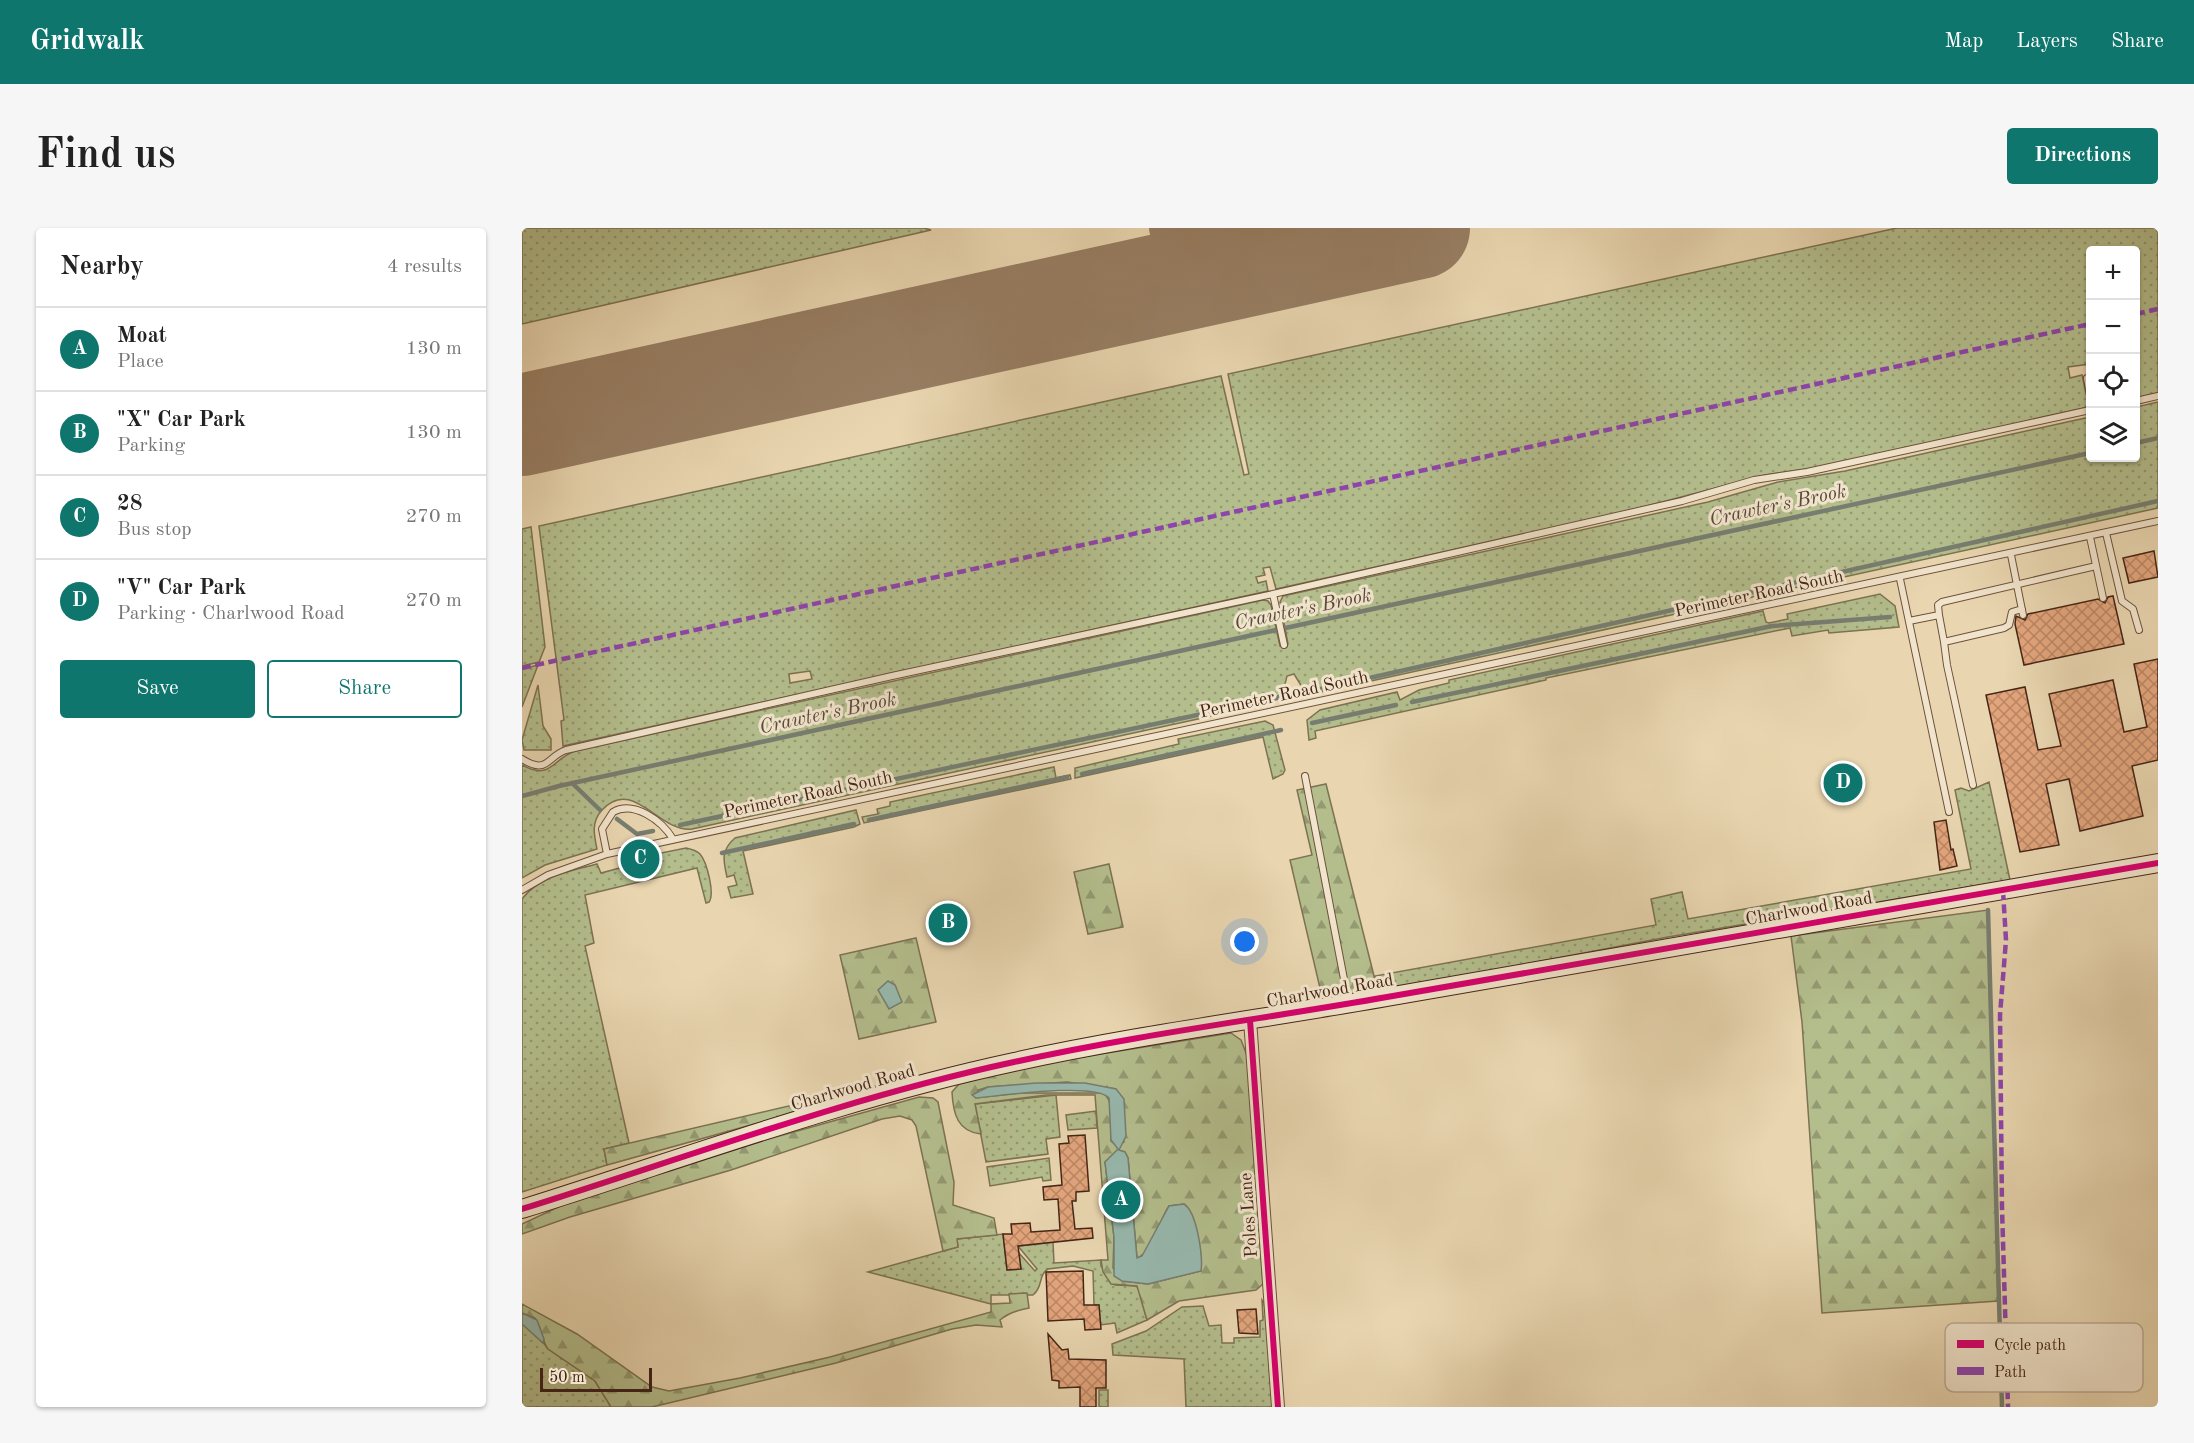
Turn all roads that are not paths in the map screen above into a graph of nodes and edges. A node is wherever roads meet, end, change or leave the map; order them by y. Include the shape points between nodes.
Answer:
1 (2158, 396) edge
2 (2140, 400) edge
3 (2086, 411) edge
4 (2158, 521) edge
5 (2106, 533) junction
6 (2090, 537) junction
7 (2011, 555) junction
8 (2096, 566) junction
9 (1900, 579) junction
10 (2017, 584) junction
11 (1273, 594) junction
12 (2103, 598) dead end
13 (1939, 615) junction
14 (1909, 621) junction
15 (2139, 630) dead end
16 (1944, 642) junction
17 (1284, 645) dead end
18 (522, 759) edge
19 (1305, 776) dead end
20 (1973, 785) dead end
21 (1949, 812) dead end
22 (673, 839) junction
23 (607, 854) junction
24 (2158, 863) edge
25 (522, 890) edge
26 (1349, 1004) junction
27 (1250, 1020) junction
28 (522, 1209) edge
29 (1278, 1407) edge

1 - 2 lane
3 - 11 lane via 1754,480 1682,501
4 - 5 lane, Perimeter Road South
5 - 6 lane, Perimeter Road South
5 - 15 lane via 2122,600 2134,610
6 - 7 lane, Perimeter Road South
6 - 8 lane
7 - 9 lane, Perimeter Road South
7 - 10 lane
8 - 10 lane
8 - 12 lane
9 - 14 lane
9 - 22 lane, Perimeter Road South
10 - 13 lane via 1942,602 1938,605
10 - 16 lane via 2023,612 2012,612 2009,625
11 - 17 lane
11 - 18 lane via 566,750 543,765
13 - 14 lane
13 - 16 lane
14 - 21 lane
16 - 20 lane
19 - 26 lane
22 - 23 lane, Perimeter Road South
22 - 23 lane via 643,812 620,809 603,825
23 - 25 lane, Perimeter Road South via 548,875
24 - 26 street, Charlwood Road
26 - 27 street, Charlwood Road
27 - 28 street, Charlwood Road via 1138,1038 938,1080 784,1123
27 - 29 street, Poles Lane

